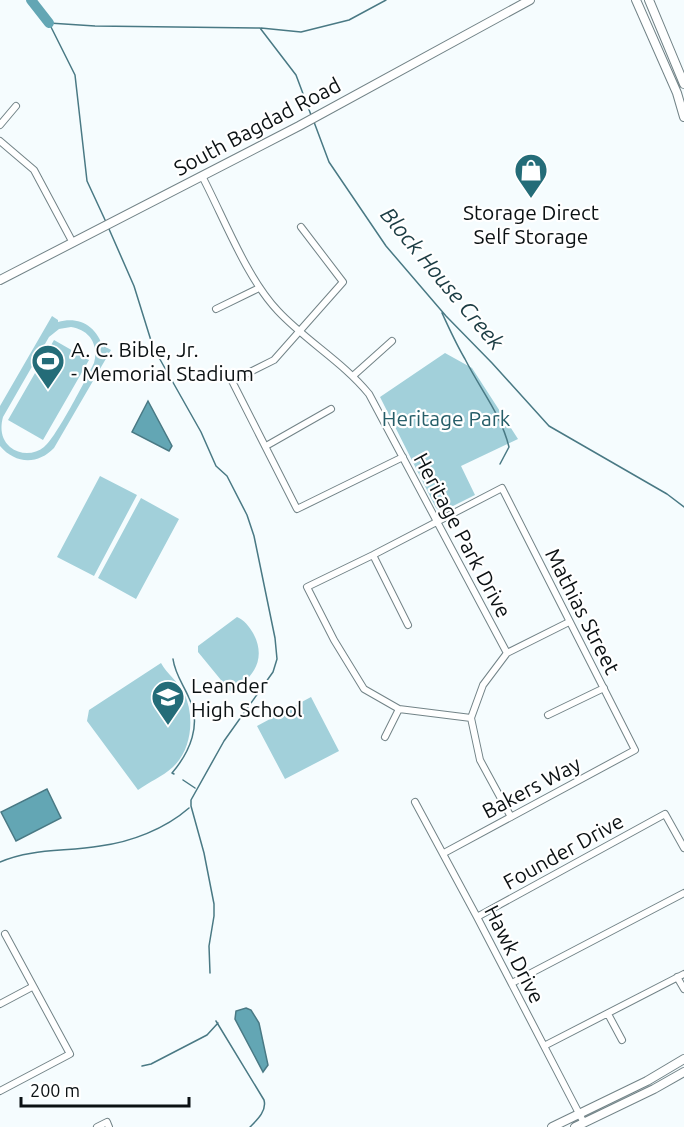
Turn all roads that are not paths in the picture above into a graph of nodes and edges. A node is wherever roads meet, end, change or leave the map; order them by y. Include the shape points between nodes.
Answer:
1 (530, 0) edge
2 (636, 0) edge
3 (649, 0) edge
4 (684, 84) edge
5 (16, 106) dead end
6 (684, 117) edge
7 (0, 125) edge
8 (0, 141) edge
9 (202, 176) junction
10 (301, 226) dead end
11 (73, 243) junction
12 (0, 280) edge
13 (259, 288) junction
14 (216, 309) dead end
15 (300, 331) junction
16 (392, 341) dead end
17 (354, 375) junction
18 (331, 409) dead end
19 (266, 446) junction
20 (403, 457) junction
21 (436, 522) junction
22 (373, 555) junction
23 (569, 622) junction
24 (408, 625) dead end
25 (507, 653) junction
26 (604, 688) junction
27 (399, 709) junction
28 (548, 716) dead end
29 (471, 718) junction
30 (385, 737) dead end
31 (635, 750) joint
32 (415, 802) dead end
33 (511, 817) junction
34 (684, 848) edge
35 (444, 854) junction
36 (684, 893) edge
37 (477, 917) junction
38 (5, 934) dead end
39 (681, 976) edge
40 (512, 983) junction
41 (32, 987) junction
42 (684, 989) edge
43 (0, 1004) edge
44 (608, 1014) junction
45 (622, 1040) dead end
46 (544, 1046) junction
47 (684, 1059) edge
48 (684, 1072) edge
49 (0, 1091) edge
50 (580, 1114) junction
51 (579, 1125) edge
52 (97, 1127) edge
53 (109, 1127) edge
54 (552, 1127) edge

1 - 9 main road, South Bagdad Road
2 - 6 main road
3 - 4 main road
5 - 7 street
8 - 11 street via 34,170
9 - 11 main road, South Bagdad Road
9 - 13 street, Heritage Park Drive
10 - 15 street via 343,282
11 - 12 main road, South Bagdad Road
13 - 14 street
13 - 15 street, Heritage Park Drive
15 - 17 street, Heritage Park Drive
15 - 19 street via 274,360 232,381
16 - 17 street
17 - 20 street, Heritage Park Drive via 369,394
18 - 19 street
19 - 20 street via 297,510
20 - 21 street, Heritage Park Drive
21 - 22 street
21 - 23 street, Mathias Street via 502,488
21 - 25 street, Heritage Park Drive
22 - 24 street
22 - 27 street via 307,587 364,689
23 - 25 street
23 - 26 street, Mathias Street
25 - 29 street via 483,686
26 - 28 street
26 - 31 street, Mathias Street
27 - 29 street
27 - 30 street
29 - 33 street via 480,760
31 - 33 street, Bakers Way
32 - 35 street, Hawk Drive
33 - 35 street, Bakers Way
34 - 37 street, Founder Drive via 665,814
35 - 37 street, Hawk Drive
36 - 40 street
37 - 40 street, Hawk Drive
38 - 41 street
39 - 42 street
39 - 44 street
40 - 46 street, Hawk Drive
41 - 43 street
41 - 49 street via 70,1054
44 - 45 street
44 - 46 street
46 - 50 street, Hawk Drive
47 - 50 main road
48 - 51 main road
50 - 51 street, Hawk Drive
50 - 54 main road
52 - 53 street via 107,1122

